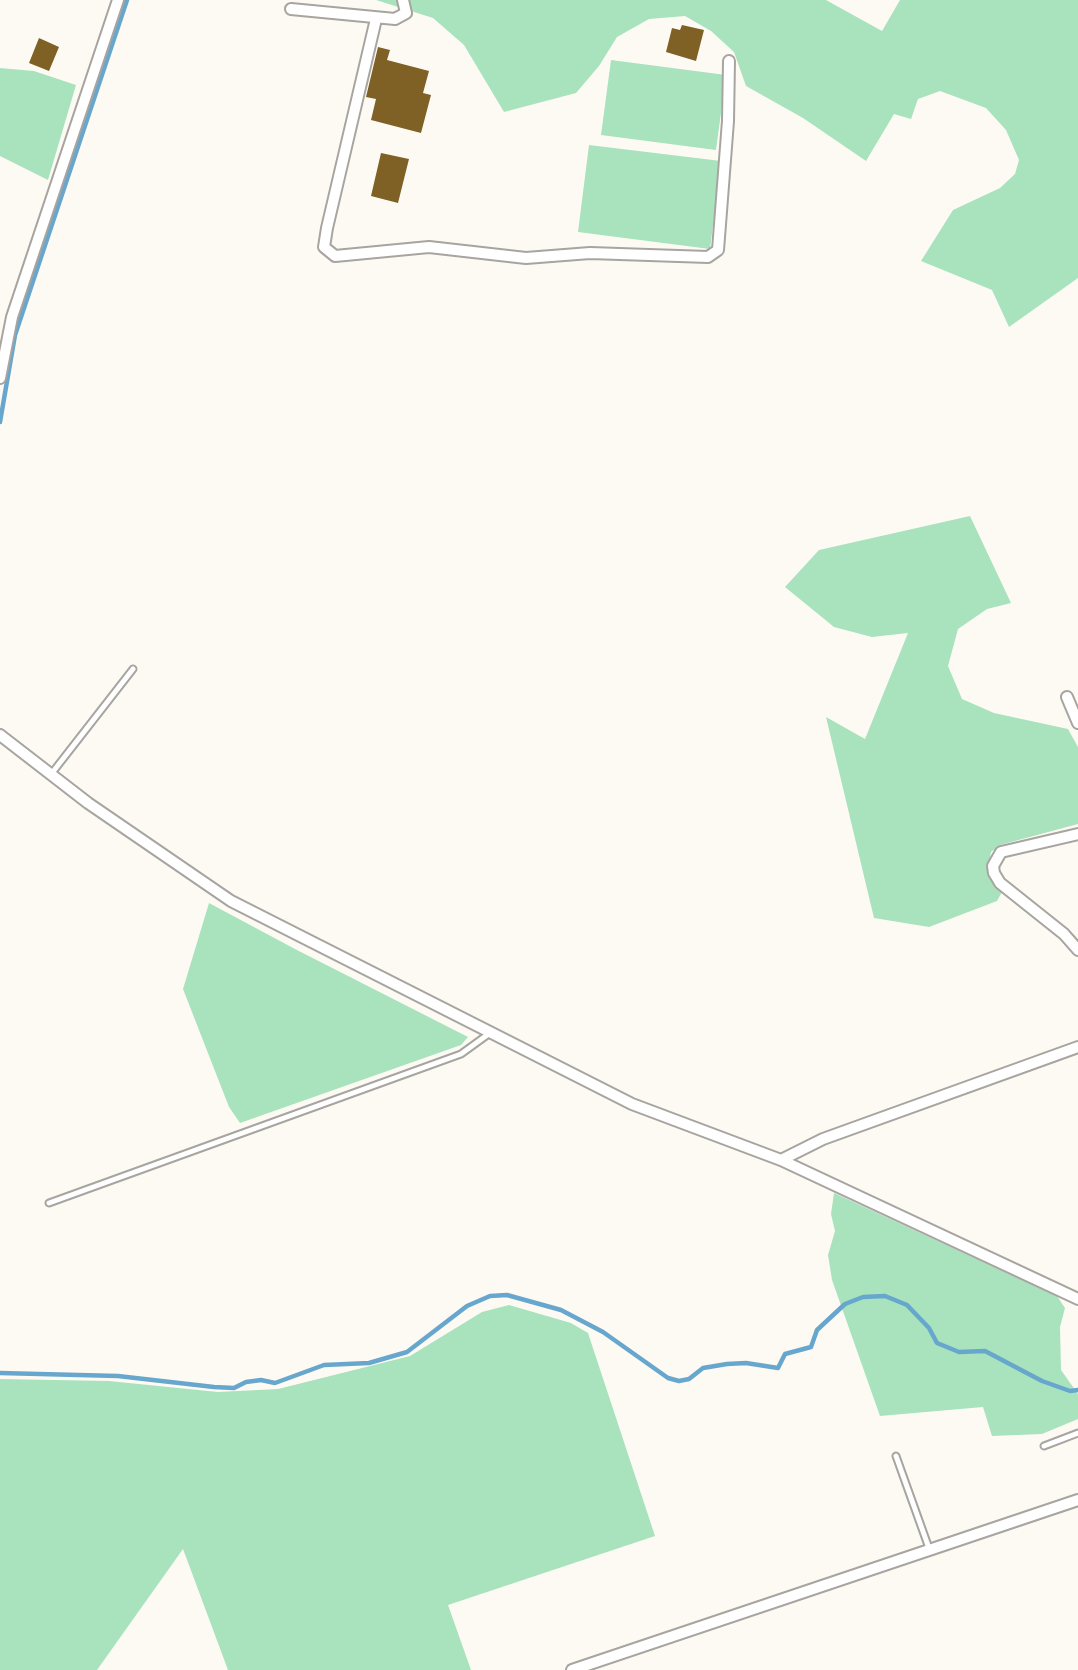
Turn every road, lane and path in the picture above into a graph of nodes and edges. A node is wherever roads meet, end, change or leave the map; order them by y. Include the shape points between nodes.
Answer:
1 (118, 0) edge
2 (403, 0) edge
3 (291, 9) dead end
4 (376, 19) junction
5 (729, 61) dead end
6 (0, 378) edge
7 (133, 669) dead end
8 (1067, 697) dead end
9 (1078, 723) edge
10 (0, 735) edge
11 (52, 773) junction
12 (1078, 834) edge
13 (1078, 950) edge
14 (490, 1033) junction
15 (1078, 1047) edge
16 (781, 1160) junction
17 (49, 1203) dead end
18 (1078, 1299) edge
19 (1078, 1433) edge
20 (1044, 1446) dead end
21 (896, 1456) dead end
22 (1078, 1500) edge
23 (930, 1551) junction
24 (572, 1670) edge

1 - 6 street via 12,317
2 - 4 street via 407,7 402,16
3 - 4 street
4 - 5 street via 327,228 324,247 335,257 429,247 526,258 590,253 708,257 718,250
7 - 11 lane
8 - 9 street
10 - 11 street
11 - 14 street via 231,901
12 - 13 street via 1001,852 993,866 1000,883
14 - 16 street via 632,1104
14 - 17 lane via 461,1054
15 - 16 street via 822,1139
16 - 18 street
19 - 20 lane
21 - 23 lane
22 - 23 street
23 - 24 street

